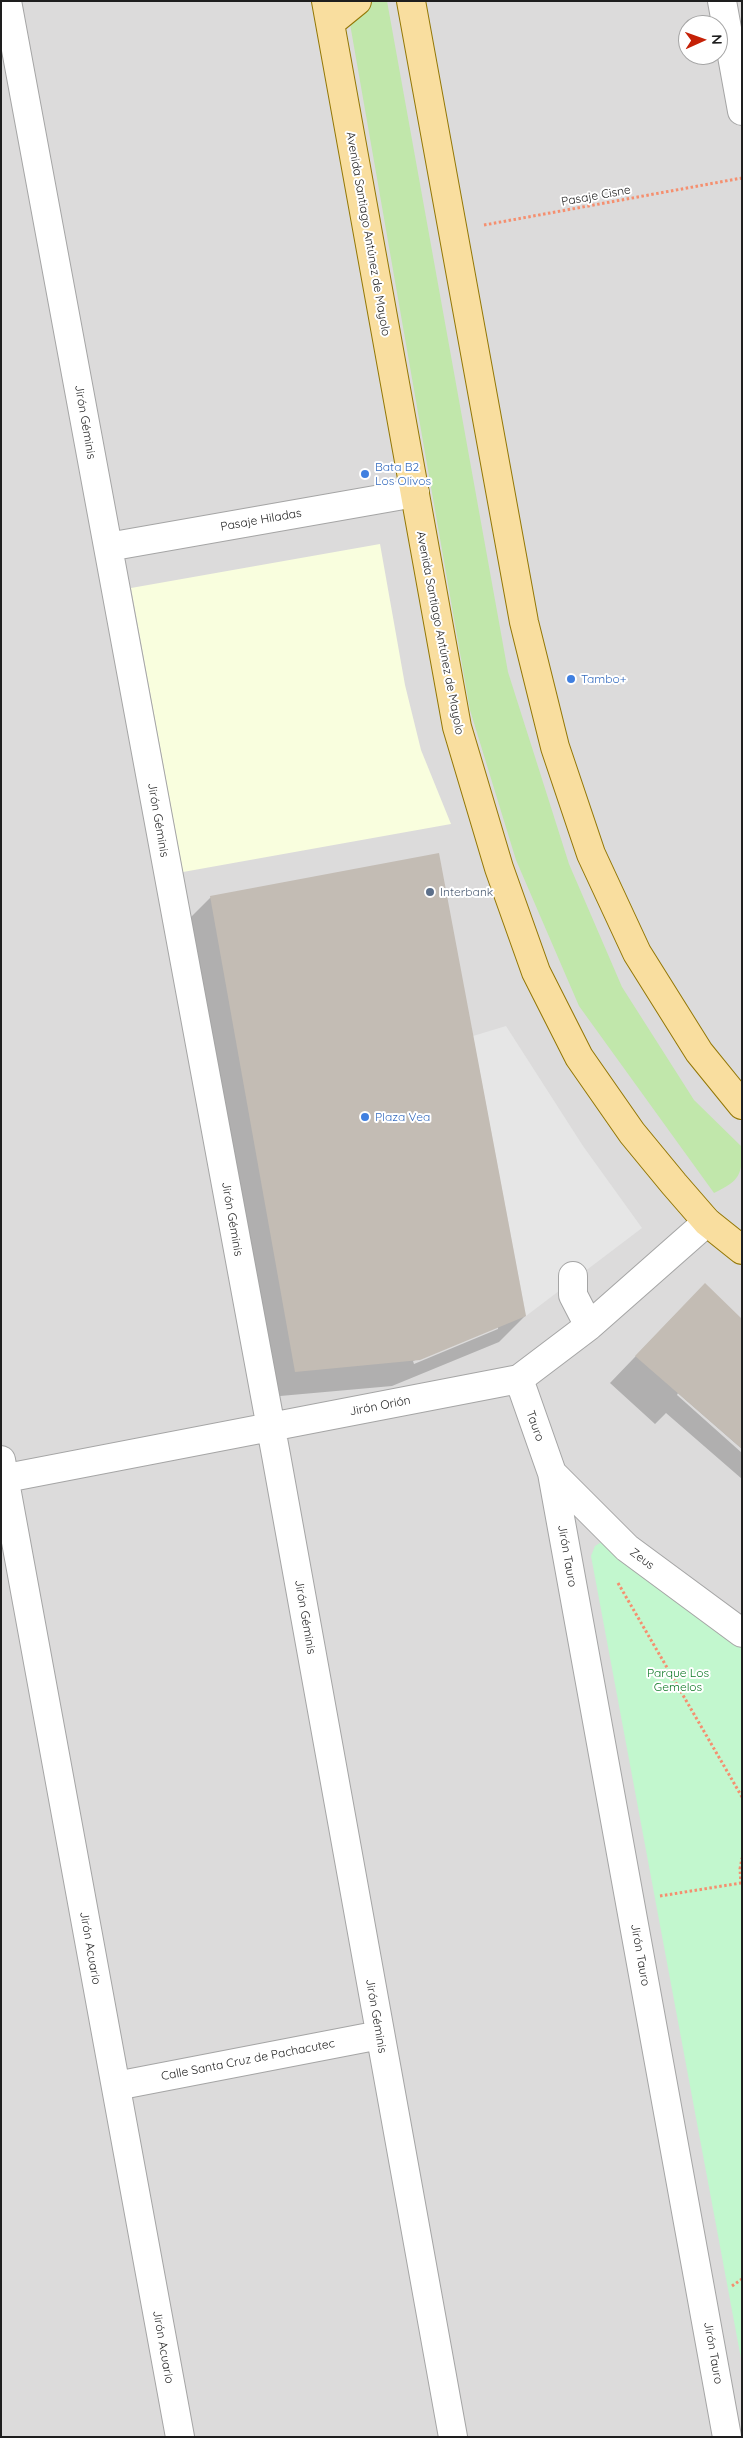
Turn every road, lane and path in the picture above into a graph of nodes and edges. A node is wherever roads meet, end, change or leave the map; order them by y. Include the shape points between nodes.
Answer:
1 (7, 1) edge
2 (357, 1) edge
3 (722, 1) edge
4 (407, 4) edge
5 (328, 12) edge
6 (742, 111) edge
7 (742, 178) edge
8 (454, 230) junction
9 (415, 493) junction
10 (108, 547) junction
11 (742, 1105) edge
12 (707, 1222) junction
13 (742, 1250) edge
14 (573, 1276) dead end
15 (589, 1326) junction
16 (519, 1379) junction
17 (270, 1426) junction
18 (2, 1472) edge
19 (552, 1473) junction
20 (614, 1576) dead end
21 (742, 1633) edge
22 (742, 1797) edge
23 (742, 1858) edge
24 (742, 1884) edge
25 (630, 1900) junction
26 (380, 2035) junction
27 (116, 2086) junction
28 (180, 2437) edge
29 (453, 2437) edge
30 (727, 2437) edge

1 - 10 street, Jirón Géminis
2 - 5 main road
3 - 6 street
4 - 8 main road
5 - 9 main road, Avenida Santiago Antúnez de Mayolo
7 - 8 path, Pasaje Cisne
8 - 11 main road via 524,622 572,803 591,854 637,953 699,1052
9 - 10 street, Pasaje Hiladas
9 - 12 main road, Avenida Santiago Antúnez de Mayolo via 457,727 499,868 536,972 579,1057 632,1133
10 - 17 street, Jirón Géminis
12 - 13 main road, Avenida Santiago Antúnez de Mayolo
12 - 15 street, Jirón Orión
14 - 15 street via 573,1295
15 - 16 street, Jirón Orión
16 - 17 street, Jirón Orión
16 - 19 street, Tauro
17 - 18 street, Jirón Orión
17 - 26 street, Jirón Géminis
18 - 27 street, Jirón Acuario
19 - 21 street, Zeus via 626,1548
19 - 25 street, Jirón Tauro
20 - 22 path
23 - 24 path
24 - 25 path
25 - 30 street, Jirón Tauro
26 - 27 street, Calle Santa Cruz de Pachacutec
26 - 29 street, Jirón Géminis
27 - 28 street, Jirón Acuario

